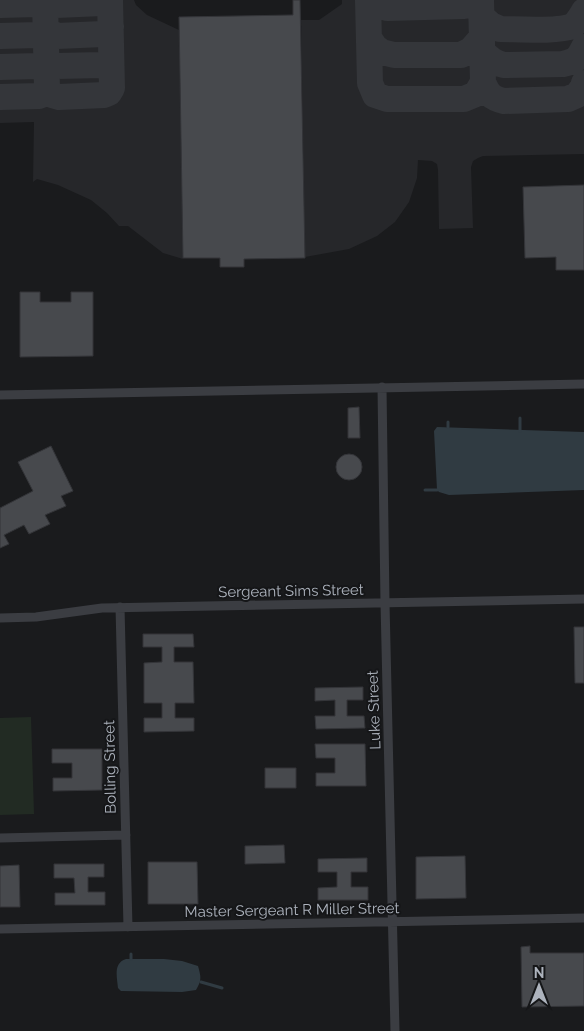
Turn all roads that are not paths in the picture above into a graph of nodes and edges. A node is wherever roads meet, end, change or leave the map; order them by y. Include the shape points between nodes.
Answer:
1 (584, 384) edge
2 (382, 387) junction
3 (0, 395) edge
4 (584, 599) edge
5 (384, 603) junction
6 (120, 607) junction
7 (0, 618) edge
8 (126, 836) junction
9 (0, 838) edge
10 (584, 918) edge
11 (393, 921) junction
12 (128, 927) junction
13 (0, 929) edge
14 (395, 1031) edge

1 - 2 street
2 - 3 street
2 - 5 street, Luke Street
4 - 5 street, Sergeant Sims Street
5 - 6 street, Sergeant Sims Street
5 - 11 street, Luke Street
6 - 7 street, Sergeant Sims Street
6 - 8 street, Bolling Street
8 - 9 street
8 - 12 street, Bolling Street
10 - 11 street, Master Sergeant R Miller Street
11 - 12 street, Master Sergeant R Miller Street
11 - 14 street, Luke Street
12 - 13 street, Master Sergeant R Miller Street

